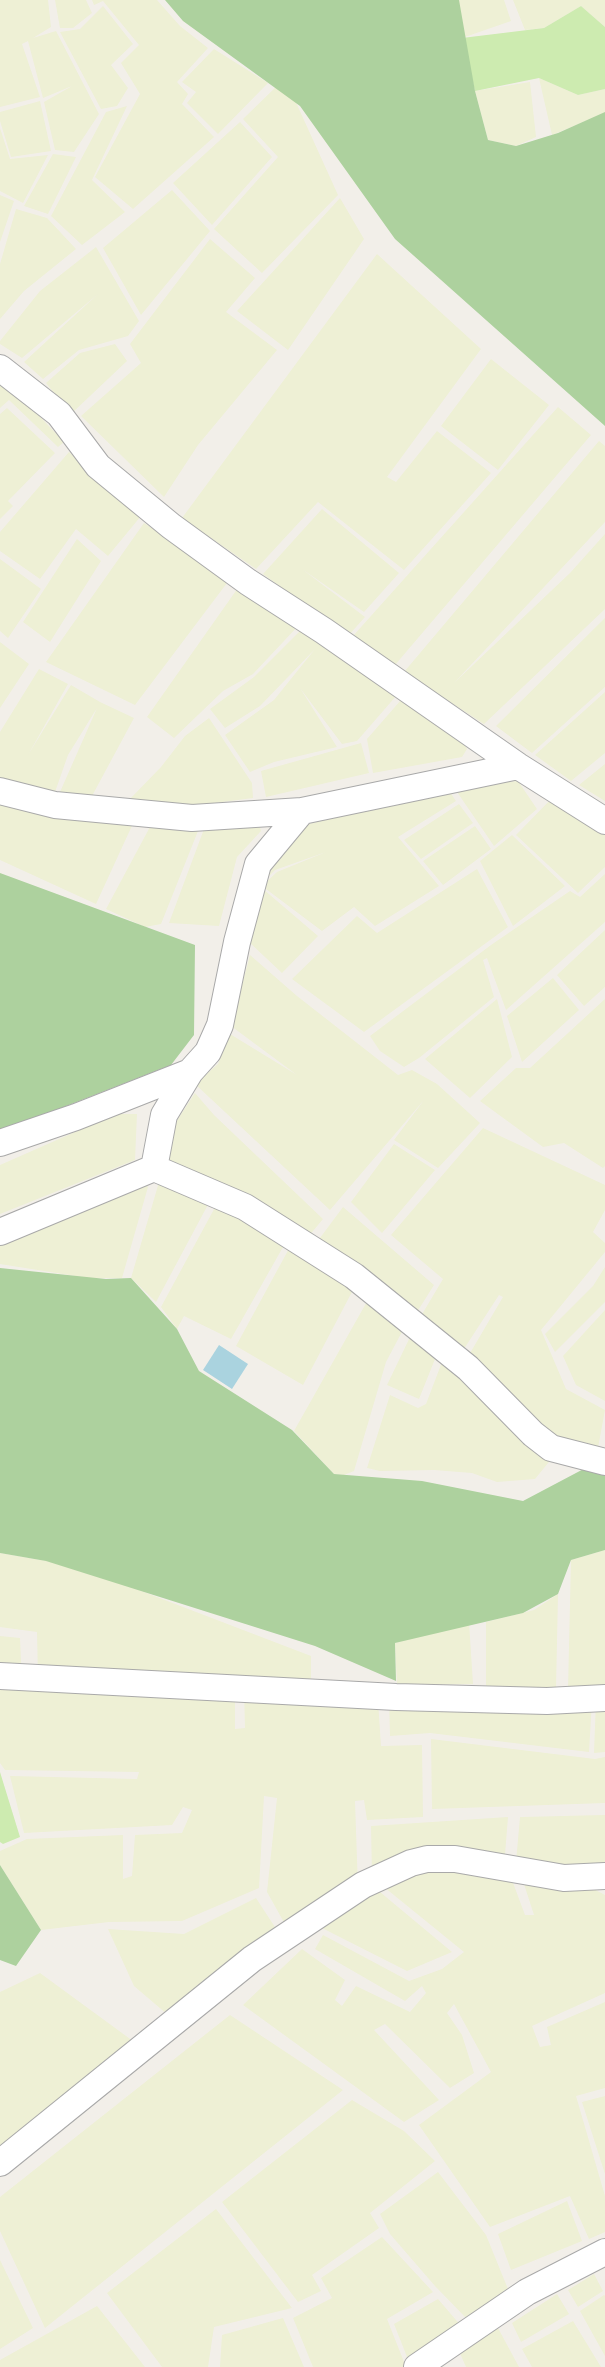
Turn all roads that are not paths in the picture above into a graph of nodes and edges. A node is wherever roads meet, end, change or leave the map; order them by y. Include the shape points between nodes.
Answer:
1 (0, 368) edge
2 (518, 766) junction
3 (0, 791) edge
4 (302, 812) junction
5 (605, 821) edge
6 (190, 1072) junction
7 (0, 1143) edge
8 (154, 1168) junction
9 (0, 1232) edge
10 (605, 1462) edge
11 (0, 1676) edge
12 (605, 1698) edge
13 (605, 1876) edge
14 (0, 2163) edge
15 (605, 2252) edge
16 (417, 2367) edge

1 - 2 street via 59,414 98,466 171,526
2 - 4 street
2 - 5 street
3 - 4 street via 56,805 192,818
4 - 6 street via 258,864 220,1025 208,1052
6 - 7 street
6 - 8 street via 164,1115
8 - 9 street
8 - 10 street via 245,1207 354,1275 468,1368 551,1449
11 - 12 street via 396,1697 547,1701
13 - 14 street via 564,1878 455,1858 427,1859 363,1885 252,1959
15 - 16 street via 527,2292

